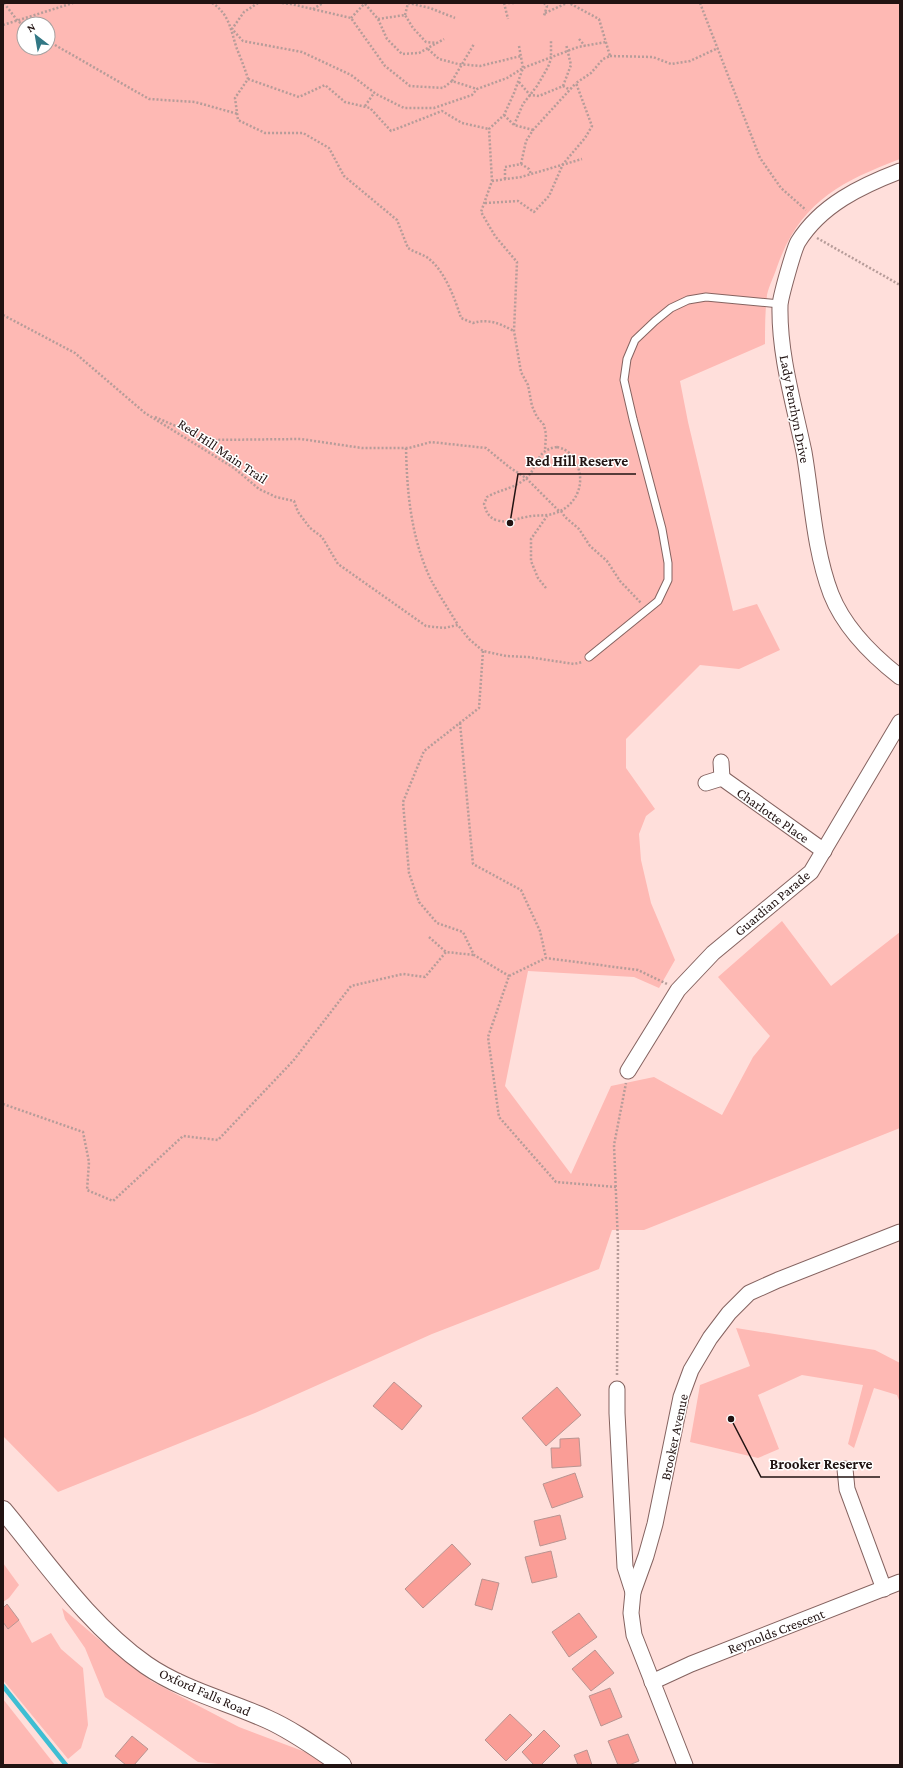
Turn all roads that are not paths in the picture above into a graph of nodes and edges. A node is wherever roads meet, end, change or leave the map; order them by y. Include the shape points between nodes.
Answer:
1 (900, 171) edge
2 (780, 304) junction
3 (589, 657) road end
4 (900, 677) edge
5 (900, 722) edge
6 (722, 762) dead end
7 (722, 778) junction
8 (706, 783) dead end
9 (824, 851) junction
10 (628, 1071) road end
11 (900, 1232) edge
12 (617, 1389) road end
13 (845, 1469) dead end
14 (3, 1510) edge
15 (900, 1582) edge
16 (884, 1589) junction
17 (633, 1592) junction
18 (652, 1682) junction
19 (342, 1765) edge
20 (685, 1765) edge

1 - 2 street, Lady Penrhyn Drive via 871,182 836,202 816,219 798,243
2 - 3 lane via 706,297 688,300 655,320 635,340 627,359 624,380 662,529 668,580 658,601
2 - 4 street, Lady Penrhyn Drive via 782,346 804,453 822,561 832,595 847,622 880,661
5 - 9 street, Guardian Parade
6 - 7 street, Charlotte Place
7 - 8 street, Charlotte Place
7 - 9 street, Charlotte Place
9 - 10 street, Guardian Parade via 811,872 713,953 678,990
11 - 17 street, Brooker Avenue via 749,1293 729,1313 710,1338 692,1370 681,1397 655,1524
12 - 17 street, Brooker Avenue via 625,1567
13 - 16 street via 847,1489
14 - 19 street, Oxford Falls Road via 73,1597 109,1636 147,1665 176,1682 268,1720 297,1735
15 - 16 street, Reynolds Crescent
16 - 18 street, Reynolds Crescent via 691,1664
17 - 18 street, Brooker Avenue via 631,1613 634,1635
18 - 20 street, Brooker Avenue

